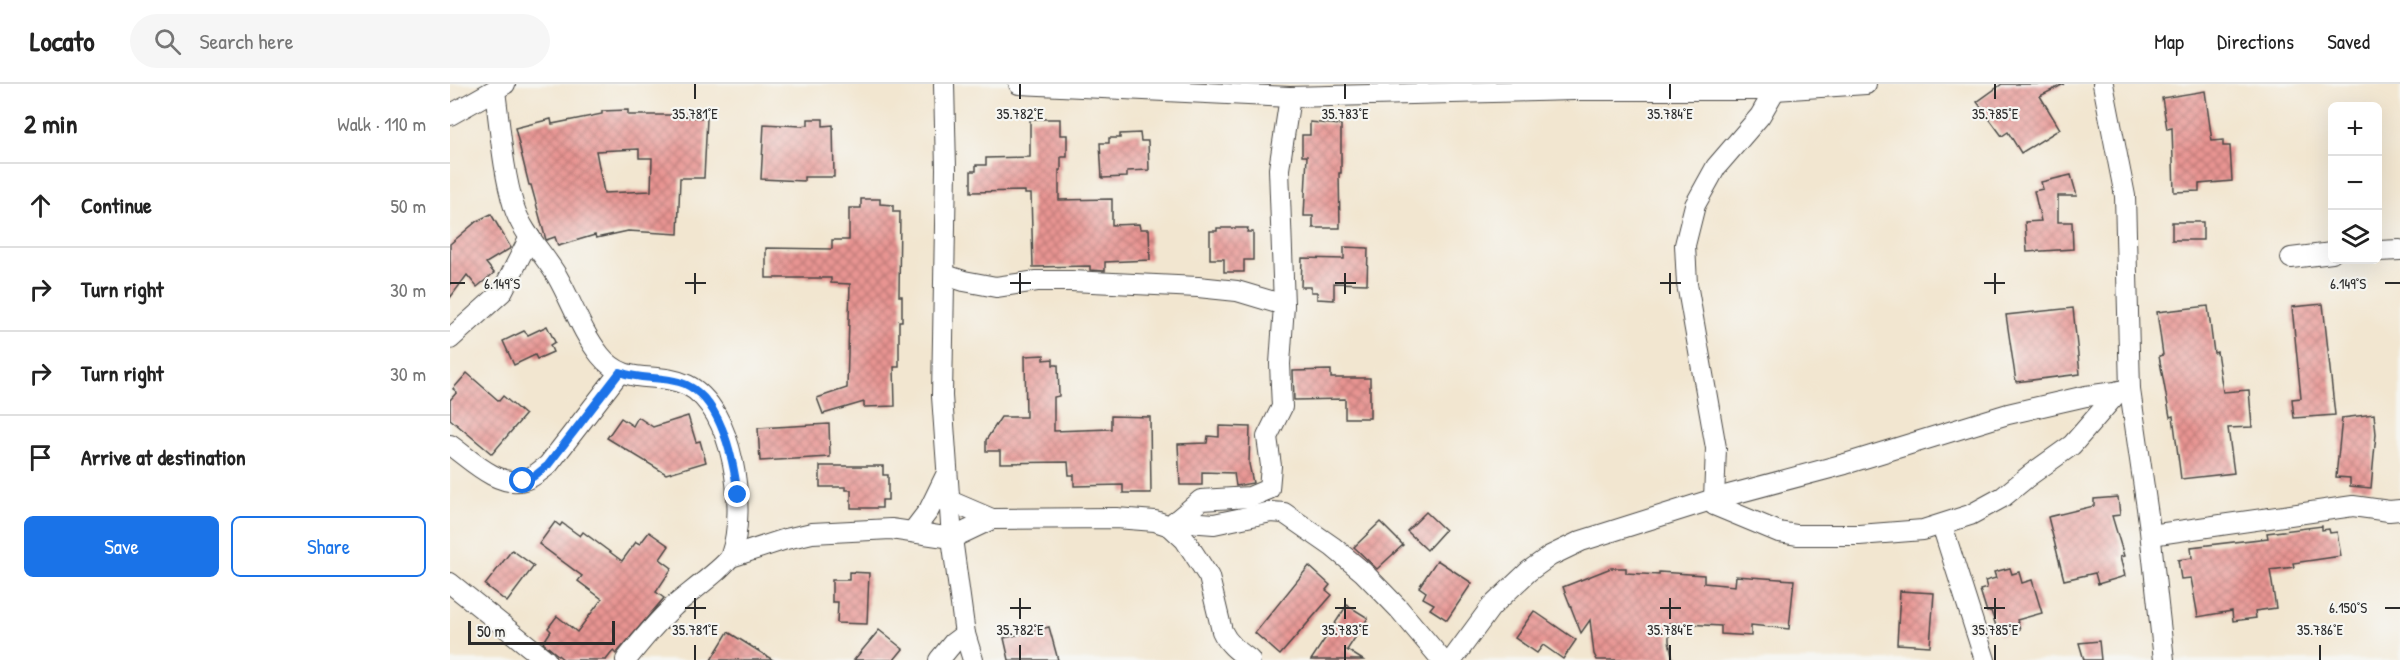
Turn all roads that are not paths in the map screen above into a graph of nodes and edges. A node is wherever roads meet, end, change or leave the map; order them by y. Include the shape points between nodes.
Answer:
1 (944, 84) edge
2 (1019, 84) edge
3 (1866, 84) edge
4 (2103, 84) edge
5 (500, 87) edge
6 (1573, 87) edge
7 (1775, 87) edge
8 (1290, 97) junction
9 (452, 110) edge
10 (530, 237) junction
11 (2382, 250) edge
12 (2400, 250) edge
13 (2328, 253) edge
14 (2291, 258) dead end
15 (945, 275) junction
16 (1284, 305) junction
17 (450, 339) edge
18 (620, 372) junction
19 (2124, 390) junction
20 (450, 445) edge
21 (946, 475) junction
22 (950, 501) junction
23 (1714, 502) junction
24 (2400, 510) edge
25 (992, 519) junction
26 (1172, 524) junction
27 (1942, 525) junction
28 (913, 531) junction
29 (2151, 535) junction
30 (952, 538) junction
31 (731, 557) junction
32 (450, 583) edge
33 (965, 634) junction
34 (546, 660) edge
35 (626, 660) edge
36 (939, 660) edge
37 (973, 660) edge
38 (1250, 660) edge
39 (1442, 660) edge
40 (1452, 660) edge
41 (1985, 660) edge
42 (2164, 660) edge

1 - 15 street
2 - 8 street
3 - 7 street
4 - 19 street via 2126,205
5 - 9 street
5 - 10 street via 511,195 514,209
6 - 7 street
6 - 8 street
7 - 23 street via 1760,116 1716,167 1695,205 1685,245 1687,284 1716,448
8 - 16 street via 1279,169
10 - 17 street via 502,292
10 - 18 street via 558,277 586,335 602,357
11 - 12 street
13 - 14 street
15 - 16 street via 996,287 1071,281 1198,287 1237,291
15 - 21 street via 942,396
16 - 26 street via 1282,407 1267,437 1269,489 1250,497 1202,500
18 - 20 street via 548,465 533,477 511,482 494,476
18 - 31 street via 677,381 708,403 726,437 734,465 738,519
19 - 23 street via 2008,414
19 - 27 street via 2072,445 1992,505
19 - 29 street
21 - 22 street
21 - 28 street via 929,510
22 - 25 street
22 - 30 street
23 - 27 street via 1779,532 1797,535 1903,533
23 - 40 street via 1581,541 1550,556 1491,607
24 - 29 street via 2353,506
25 - 26 street via 1116,518
25 - 30 street
26 - 38 street via 1213,585 1226,639
26 - 39 street via 1214,524 1271,512 1284,513 1363,572
27 - 41 street
28 - 30 street
28 - 31 street via 812,533
29 - 42 street
30 - 33 street
31 - 35 street via 674,606
32 - 34 street
33 - 36 street
33 - 37 street

